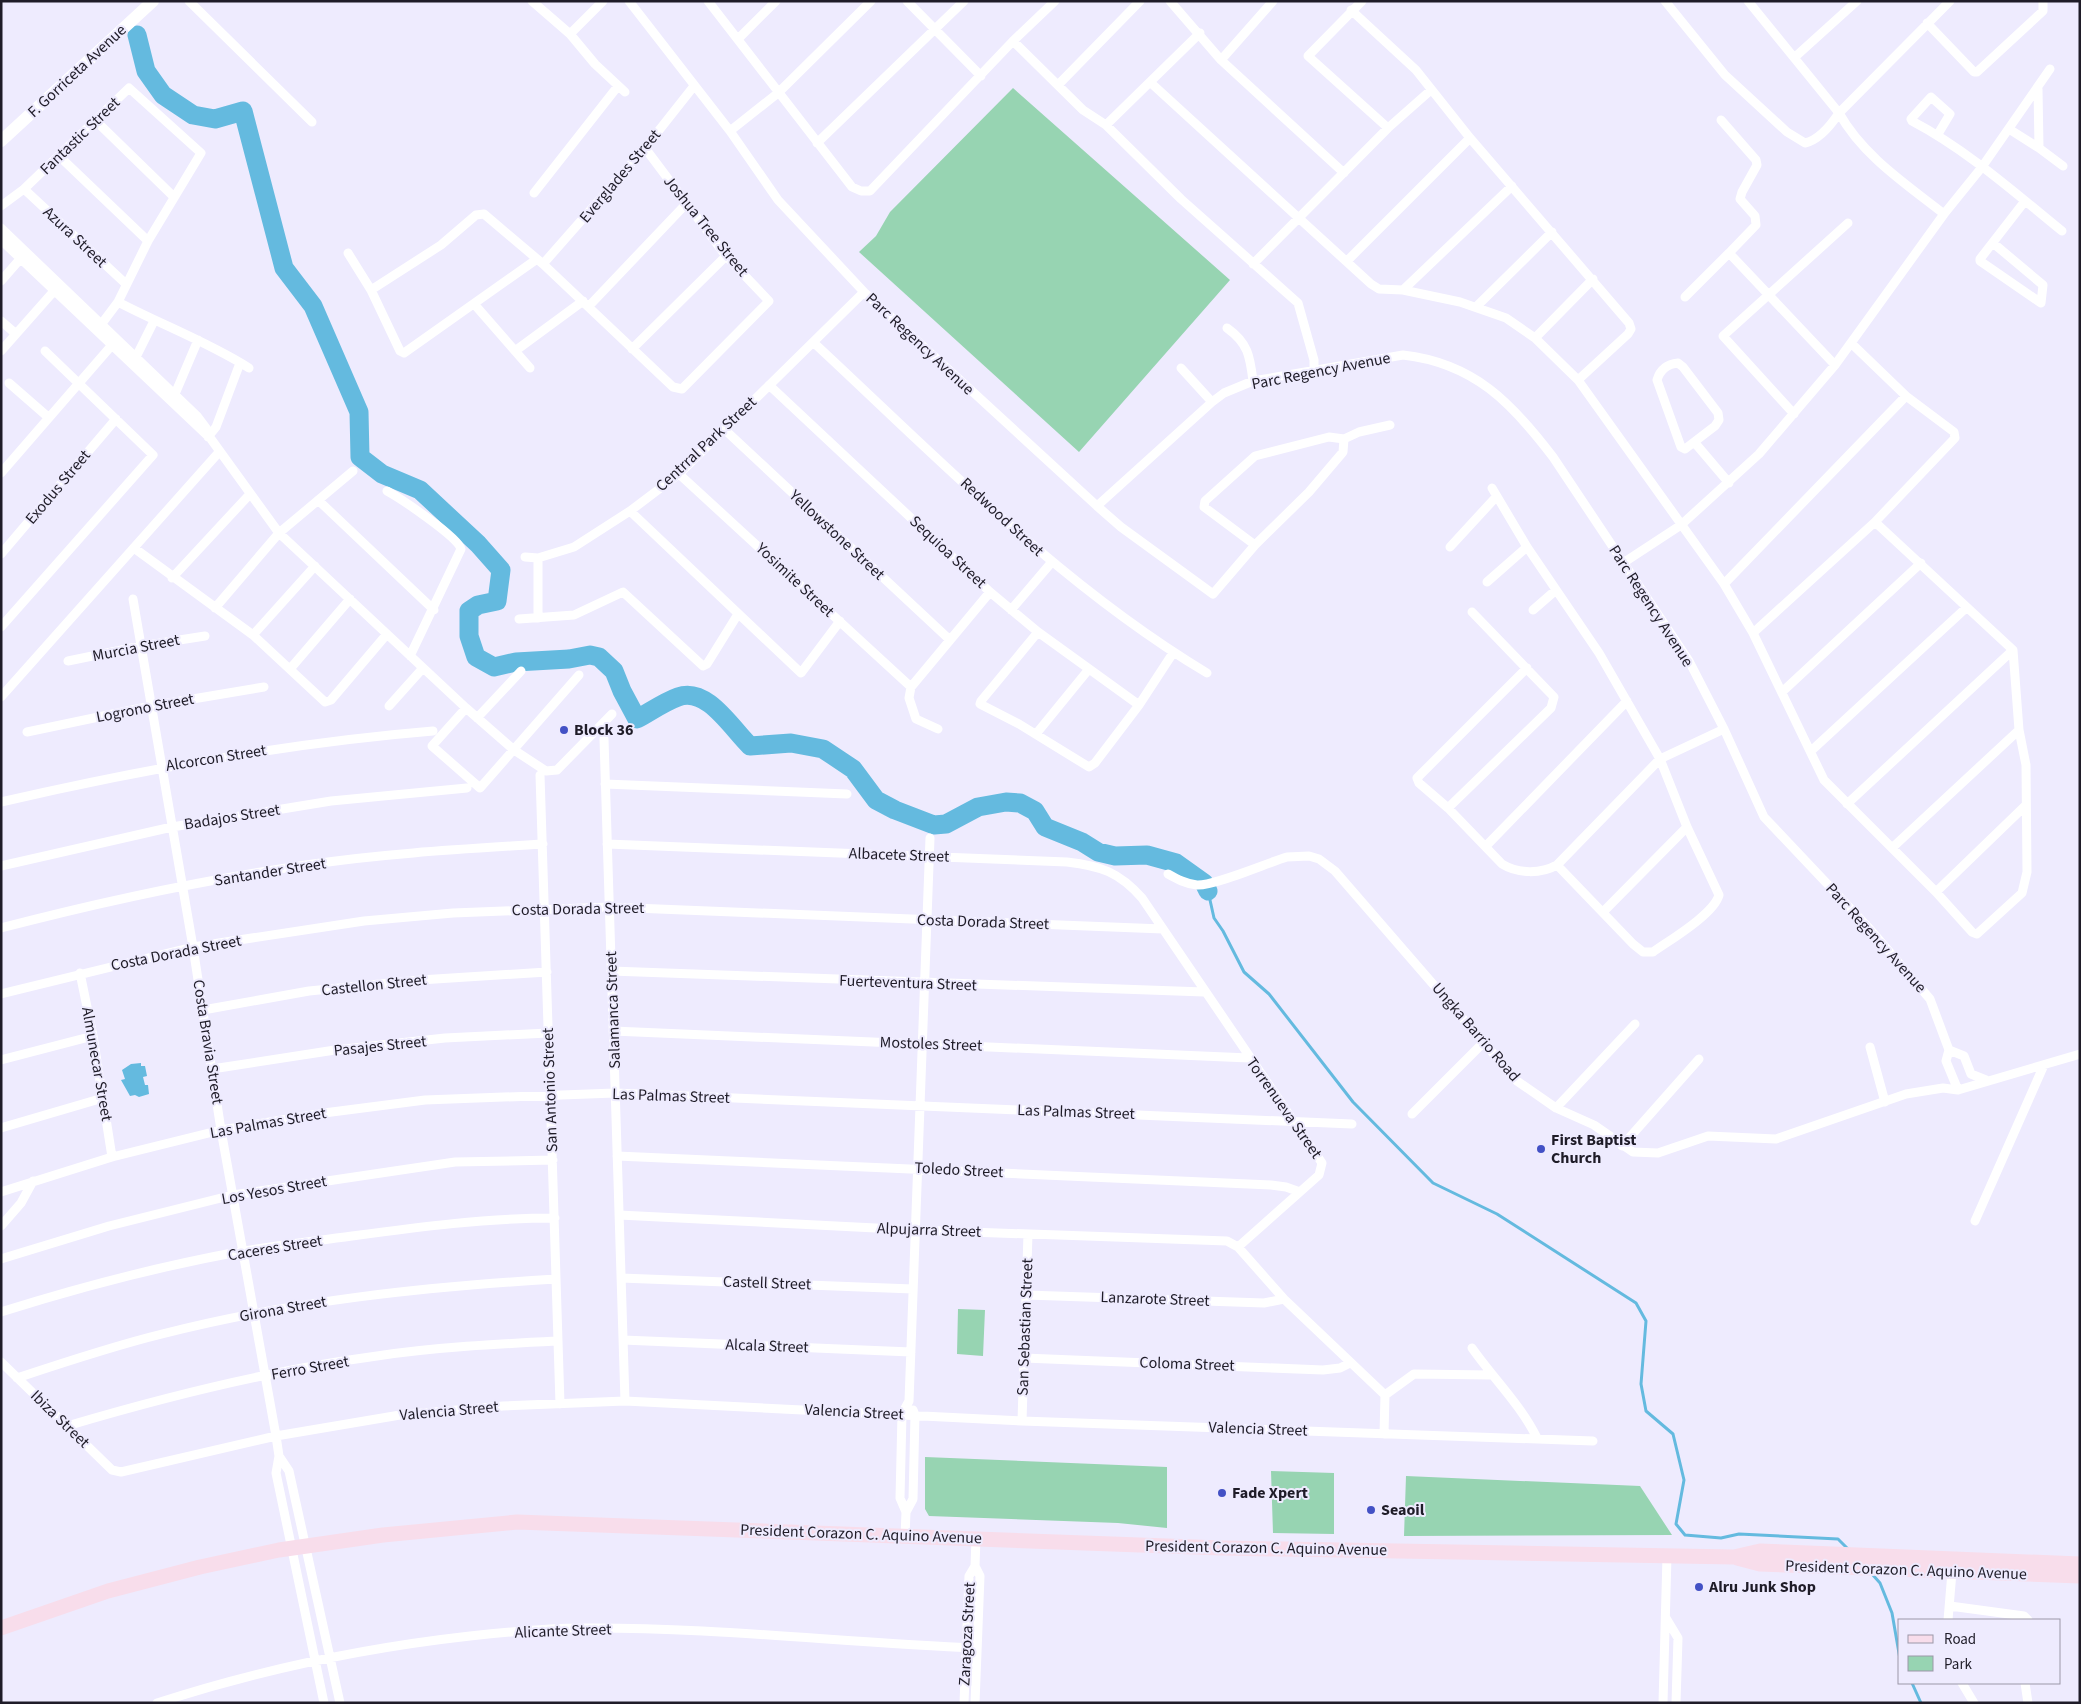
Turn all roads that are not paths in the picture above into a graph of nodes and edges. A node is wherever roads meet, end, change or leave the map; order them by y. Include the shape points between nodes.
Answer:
1 (153, 1) edge
2 (189, 1) edge
3 (532, 1) edge
4 (602, 1) edge
5 (629, 1) edge
6 (708, 1) edge
7 (776, 1) edge
8 (871, 1) edge
9 (907, 1) edge
10 (964, 1) edge
11 (1055, 1) edge
12 (1140, 1) edge
13 (1170, 1) edge
14 (1273, 1) edge
15 (1362, 1) edge
16 (1665, 1) edge
17 (1857, 1) edge
18 (1950, 1) edge
19 (2043, 1) edge
20 (1751, 2) edge
21 (1351, 10) junction
22 (1927, 23) junction
23 (934, 30) junction
24 (1200, 33) junction
25 (570, 34) junction
26 (738, 38) junction
27 (1013, 42) junction
28 (1795, 57) junction
29 (1221, 60) junction
30 (2050, 69) dead end
31 (981, 76) junction
32 (1151, 83) junction
33 (1058, 85) junction
34 (694, 86) junction
35 (2038, 89) junction
36 (1431, 90) junction
37 (778, 93) junction
38 (1839, 113) junction
39 (1721, 120) dead end
40 (96, 122) junction
41 (312, 122) dead end
42 (1106, 124) junction
43 (1388, 128) junction
44 (2009, 129) junction
45 (730, 131) junction
46 (1938, 134) dead end
47 (1470, 138) junction
48 (1, 141) edge
49 (817, 143) junction
50 (645, 148) junction
51 (2039, 148) junction
52 (59, 156) junction
53 (2062, 166) dead end
54 (1982, 167) junction
55 (1344, 173) junction
56 (1512, 186) junction
57 (24, 189) junction
58 (534, 193) dead end
59 (174, 197) junction
60 (2025, 201) junction
61 (686, 204) junction
62 (1, 206) edge
63 (1944, 214) junction
64 (1300, 218) junction
65 (1848, 222) dead end
66 (1, 228) edge
67 (2062, 231) dead end
68 (1552, 232) junction
69 (1, 240) edge
70 (148, 241) junction
71 (1993, 243) junction
72 (348, 253) dead end
73 (1729, 253) junction
74 (726, 256) junction
75 (21, 258) junction
76 (540, 261) junction
77 (1347, 261) junction
78 (1253, 264) junction
79 (1593, 279) junction
80 (1, 281) edge
81 (126, 284) junction
82 (371, 290) junction
83 (1403, 290) junction
84 (54, 291) junction
85 (864, 292) junction
86 (1768, 295) junction
87 (1685, 297) dead end
88 (118, 302) junction
89 (586, 304) junction
90 (475, 305) junction
91 (1477, 306) junction
92 (1, 321) edge
93 (154, 321) junction
94 (99, 328) junction
95 (1227, 328) dead end
96 (16, 334) junction
97 (1535, 338) junction
98 (198, 340) junction
99 (813, 342) junction
100 (1851, 344) junction
101 (112, 345) junction
102 (632, 349) junction
103 (1, 351) edge
104 (46, 351) dead end
105 (514, 351) junction
106 (134, 360) junction
107 (240, 363) junction
108 (1835, 365) junction
109 (249, 368) dead end
110 (530, 368) dead end
111 (1181, 368) dead end
112 (1314, 370) junction
113 (1578, 380) junction
114 (1253, 381) junction
115 (79, 382) junction
116 (9, 383) dead end
117 (769, 385) junction
118 (175, 394) junction
119 (1906, 396) junction
120 (1212, 402) junction
121 (1794, 414) junction
122 (48, 417) junction
123 (116, 419) junction
124 (1390, 425) dead end
125 (724, 430) junction
126 (210, 437) junction
127 (1344, 439) junction
128 (1694, 443) junction
129 (220, 451) junction
130 (1, 457) edge
131 (9, 464) junction
132 (353, 471) dead end
133 (1, 473) edge
134 (679, 474) junction
135 (1729, 483) junction
136 (1492, 488) dead end
137 (387, 491) dead end
138 (250, 494) junction
139 (1496, 497) junction
140 (318, 500) junction
141 (1098, 506) junction
142 (630, 511) junction
143 (1875, 522) junction
144 (1681, 525) junction
145 (280, 533) junction
146 (1255, 546) junction
147 (1450, 547) dead end
148 (1527, 547) junction
149 (134, 548) junction
150 (1, 554) edge
151 (525, 557) dead end
152 (538, 558) junction
153 (1051, 563) junction
154 (1623, 563) junction
155 (1921, 563) junction
156 (315, 566) junction
157 (172, 578) junction
158 (1486, 582) dead end
159 (1724, 584) junction
160 (1556, 590) junction
161 (990, 592) junction
162 (133, 599) dead end
163 (350, 599) junction
164 (215, 608) junction
165 (1966, 608) junction
166 (434, 610) junction
167 (1011, 610) junction
168 (1533, 610) dead end
169 (1472, 612) dead end
170 (738, 614) junction
171 (538, 618) junction
172 (519, 619) dead end
173 (840, 621) junction
174 (1, 628) edge
175 (1038, 632) junction
176 (1753, 633) junction
177 (387, 634) junction
178 (205, 636) dead end
179 (253, 636) junction
180 (950, 640) junction
181 (141, 646) junction
182 (2013, 650) junction
183 (1173, 653) junction
184 (410, 656) junction
185 (68, 661) dead end
186 (423, 668) junction
187 (1527, 668) junction
188 (290, 669) junction
189 (1089, 669) junction
190 (521, 671) dead end
191 (1207, 673) dead end
192 (579, 675) dead end
193 (264, 687) dead end
194 (911, 687) junction
195 (1782, 692) junction
196 (1, 697) edge
197 (1627, 701) junction
198 (1139, 705) junction
199 (151, 706) junction
200 (389, 706) dead end
201 (466, 708) junction
202 (612, 714) dead end
203 (477, 718) junction
204 (1724, 729) junction
205 (938, 730) dead end
206 (2019, 730) junction
207 (433, 731) dead end
208 (27, 732) dead end
209 (1036, 734) junction
210 (604, 739) dead end
211 (514, 750) junction
212 (1811, 751) junction
213 (1660, 759) junction
214 (161, 767) junction
215 (540, 776) dead end
216 (605, 784) junction
217 (467, 788) dead end
218 (847, 794) dead end
219 (1, 802) edge
220 (1847, 804) junction
221 (2025, 806) junction
222 (1448, 808) junction
223 (172, 827) junction
224 (1687, 827) junction
225 (930, 838) dead end
226 (543, 844) junction
227 (607, 844) junction
228 (1486, 846) junction
229 (1892, 848) junction
230 (929, 857) junction
231 (1557, 865) junction
232 (1, 866) edge
233 (1168, 874) dead end
234 (182, 886) junction
235 (1936, 892) junction
236 (609, 907) junction
237 (545, 908) junction
238 (1604, 911) junction
239 (927, 919) junction
240 (1, 928) edge
241 (1163, 929) junction
242 (193, 947) junction
243 (611, 971) junction
244 (546, 972) junction
245 (80, 973) junction
246 (924, 984) junction
247 (1204, 992) junction
248 (1, 994) edge
249 (203, 1010) junction
250 (1635, 1024) dead end
251 (613, 1031) junction
252 (548, 1033) junction
253 (93, 1036) junction
254 (1484, 1042) junction
255 (922, 1043) junction
256 (1870, 1047) dead end
257 (1949, 1050) junction
258 (2080, 1054) edge
259 (1248, 1058) junction
260 (1699, 1059) dead end
261 (1, 1060) edge
262 (2044, 1065) junction
263 (212, 1070) junction
264 (1987, 1080) junction
265 (1958, 1090) junction
266 (549, 1094) junction
267 (615, 1094) junction
268 (103, 1098) junction
269 (1885, 1102) junction
270 (920, 1105) junction
271 (1556, 1108) junction
272 (1412, 1114) dead end
273 (1292, 1121) junction
274 (1352, 1124) dead end
275 (1, 1128) edge
276 (221, 1130) junction
277 (1622, 1146) junction
278 (112, 1156) junction
279 (617, 1156) junction
280 (553, 1160) junction
281 (918, 1168) junction
282 (33, 1181) junction
283 (1, 1192) edge
284 (1300, 1192) junction
285 (233, 1195) junction
286 (619, 1215) junction
287 (555, 1218) junction
288 (1975, 1221) dead end
289 (1, 1226) edge
290 (915, 1230) junction
291 (1028, 1234) junction
292 (1238, 1247) junction
293 (244, 1251) junction
294 (1, 1259) edge
295 (621, 1278) junction
296 (556, 1279) junction
297 (913, 1289) junction
298 (1026, 1295) junction
299 (1284, 1299) junction
300 (1, 1312) edge
301 (253, 1314) junction
302 (623, 1340) junction
303 (558, 1341) junction
304 (1472, 1348) dead end
305 (911, 1352) junction
306 (1024, 1358) junction
307 (1, 1362) edge
308 (1350, 1363) junction
309 (1491, 1375) junction
310 (264, 1376) junction
311 (17, 1378) junction
312 (1385, 1395) junction
313 (625, 1401) junction
314 (909, 1401) junction
315 (560, 1404) junction
316 (902, 1414) junction
317 (915, 1415) junction
318 (1022, 1421) junction
319 (67, 1426) junction
320 (1384, 1434) junction
321 (276, 1436) junction
322 (1537, 1438) junction
323 (1592, 1441) dead end
324 (279, 1456) junction
325 (121, 1472) joint
326 (906, 1512) junction
327 (905, 1536) junction
328 (976, 1538) junction
329 (298, 1548) junction
330 (1667, 1556) junction
331 (1760, 1557) junction
332 (2080, 1564) edge
333 (975, 1566) junction
334 (1952, 1572) junction
335 (2080, 1576) edge
336 (1950, 1606) junction
337 (1666, 1618) junction
338 (1948, 1619) edge
339 (2027, 1619) edge
340 (1, 1628) edge
341 (966, 1647) junction
342 (978, 1648) junction
343 (330, 1656) junction
344 (315, 1660) junction
345 (1963, 1684) edge
346 (2025, 1684) edge
347 (156, 1703) edge
348 (324, 1703) edge
349 (340, 1703) edge
350 (964, 1703) edge
351 (975, 1703) edge
352 (1663, 1703) edge
353 (1676, 1703) edge
354 (1974, 1703) edge
355 (2028, 1703) edge

1 - 48 main road, F. Gorriceta Avenue
2 - 41 street
3 - 25 street
4 - 25 street
5 - 34 street, Parc Regency Avenue
6 - 26 street
7 - 26 street
8 - 37 street
9 - 23 street
10 - 23 street
11 - 27 street
12 - 33 street
13 - 24 street
14 - 29 street
15 - 21 street
16 - 38 street via 1725,75 1801,143 1808,143 1819,136
17 - 28 street
18 - 22 street
19 - 22 street via 2043,11 1977,72
20 - 28 street
21 - 36 street via 1416,70
21 - 43 street via 1308,56
22 - 38 street
23 - 31 street
23 - 49 street
24 - 29 street
24 - 32 street
25 - 58 street via 622,89
26 - 37 street
27 - 31 street
27 - 33 street
28 - 38 street
29 - 55 street
30 - 35 street
31 - 49 street via 870,191 852,187
32 - 42 street
32 - 64 street
33 - 42 street via 1083,110
34 - 45 street, Parc Regency Avenue
34 - 50 street, Everglades Street
35 - 44 street
35 - 51 street
36 - 43 street
36 - 47 street
37 - 45 street
37 - 49 street
38 - 63 street via 1846,126 1882,165
39 - 73 street via 1757,165 1740,198 1755,216 1756,225
40 - 52 street, Fantastic Street
40 - 59 street
40 - 59 street, Fantastic Street via 129,88 201,154
42 - 78 street via 1181,199
43 - 55 street
44 - 51 street
44 - 54 street
45 - 85 street, Parc Regency Avenue via 778,200
46 - 54 street
47 - 56 street
47 - 77 street
50 - 61 street, Joshua Tree Street
50 - 76 street, Everglades Street
51 - 53 street
52 - 57 street, Fantastic Street
52 - 70 street
54 - 60 street
54 - 63 street
55 - 64 street
56 - 68 street
56 - 83 street
57 - 62 street, Fantastic Street
57 - 81 street, Azura Street
59 - 70 street
60 - 67 street
60 - 71 street
61 - 74 street, Joshua Tree Street
61 - 89 street
63 - 100 street
64 - 77 street
64 - 78 street
65 - 86 street
66 - 94 street
68 - 79 street
68 - 91 street
69 - 75 street
70 - 81 street
71 - 71 street via 1980,263 2041,303 2043,285
72 - 82 street
73 - 86 street
73 - 87 street
74 - 102 street
74 - 102 street, Joshua Tree Street via 769,301 680,390
75 - 80 street
75 - 84 street
76 - 82 street via 481,214 473,217 441,245
76 - 89 street
76 - 90 street, Everglades Street
77 - 83 street via 1379,289
78 - 112 street via 1298,303
79 - 97 street
79 - 113 street via 1630,323 1631,329
81 - 88 street
82 - 90 street, Everglades Street via 403,353
83 - 91 street
84 - 94 street
84 - 96 street
85 - 99 street, Centrral Park Street
85 - 141 street, Parc Regency Avenue
86 - 108 street
86 - 121 street via 1723,336
88 - 93 street
88 - 94 street
89 - 102 street
89 - 105 street
90 - 105 street
91 - 97 street via 1506,318
92 - 96 street
93 - 98 street
93 - 106 street
94 - 101 street
94 - 106 street
95 - 114 street via 1246,346
96 - 103 street
97 - 113 street
98 - 107 street
98 - 118 street
99 - 117 street, Centrral Park Street
99 - 153 street, Redwood Street
100 - 108 street
100 - 119 street
101 - 106 street
101 - 115 street
104 - 115 street
105 - 110 street
106 - 118 street
106 - 126 street
107 - 109 street
107 - 126 street
108 - 121 street
111 - 120 street
112 - 114 street, Parc Regency Avenue
112 - 154 street, Parc Regency Avenue via 1403,355 1435,361 1476,378 1533,431
113 - 144 street
114 - 120 street, Parc Regency Avenue via 1224,393
115 - 122 street
115 - 123 street
116 - 122 street
117 - 125 street, Centrral Park Street
117 - 161 street, Sequioa Street
118 - 126 street via 197,416
119 - 143 street via 1954,432 1955,438
119 - 159 street
120 - 141 street, Parc Regency Avenue
121 - 135 street
122 - 131 street
123 - 150 street, Exodus Street
123 - 174 street via 153,455
124 - 127 street via 1358,432
125 - 134 street, Centrral Park Street
125 - 180 street, Yellowstone Street
126 - 129 street
127 - 146 street via 1344,452
127 - 146 street via 1329,437 1255,456 1240,466 1205,501 1204,507 1208,512
128 - 128 street via 1719,420 1718,413 1683,367 1678,363 1672,364 1660,372 1658,388 1682,447 1685,449
128 - 135 street
129 - 138 street
129 - 149 street
130 - 131 street
131 - 133 street
132 - 140 street
134 - 142 street, Centrral Park Street
134 - 173 street, Yosimite Street
135 - 144 street
136 - 139 street
137 - 166 street via 460,545
138 - 145 street
138 - 157 street
139 - 147 street
139 - 148 street
140 - 145 street
140 - 166 street
141 - 146 street via 1121,527 1213,594
142 - 152 street, Centrral Park Street via 574,547
142 - 170 street
143 - 155 street
143 - 176 street
144 - 154 street
144 - 159 street
145 - 156 street
145 - 164 street
148 - 158 street
148 - 160 street
149 - 157 street
149 - 196 street
151 - 152 street, Centrral Park Street
152 - 171 street
153 - 167 street
153 - 183 street, Redwood Street
154 - 204 street, Parc Regency Avenue via 1689,661
155 - 165 street
155 - 195 street
156 - 163 street
156 - 179 street
157 - 164 street
159 - 176 street
160 - 168 street
160 - 197 street
161 - 167 street, Sequioa Street
161 - 180 street
162 - 181 street, Costa Bravia Street
163 - 177 street
163 - 188 street
164 - 179 street
165 - 182 street
165 - 212 street
166 - 184 street
167 - 175 street, Sequioa Street
169 - 187 street
170 - 171 street via 703,666 623,592 574,614
170 - 173 street via 801,673
171 - 172 street
173 - 194 street, Yosimite Street
175 - 189 street, Sequioa Street
175 - 209 street via 980,701 980,704
176 - 195 street
177 - 184 street
177 - 188 street via 328,702
178 - 181 street, Murcia Street
179 - 188 street
180 - 194 street
181 - 185 street, Murcia Street
181 - 199 street, Costa Bravia Street
182 - 206 street
182 - 220 street
183 - 191 street, Redwood Street
183 - 198 street
184 - 186 street
186 - 200 street
186 - 201 street
187 - 222 street via 1554,697 1551,708
187 - 222 street via 1417,778
189 - 198 street, Sequioa Street
189 - 209 street
190 - 203 street
192 - 211 street
193 - 199 street, Logrono Street
194 - 205 street via 909,698 916,719
195 - 212 street
197 - 213 street
197 - 228 street
198 - 209 street via 1089,767
199 - 208 street, Logrono Street
199 - 214 street, Costa Bravia Street
201 - 203 street
201 - 211 street via 432,743 433,749 480,788
202 - 211 street via 557,770 546,771
203 - 211 street
204 - 213 street
204 - 257 street, Parc Regency Avenue via 1764,817 1930,998
206 - 221 street via 2026,765
206 - 229 street
207 - 214 street, Alcorcon Street via 298,744
210 - 216 street, Salamanca Street
212 - 220 street via 1824,780
213 - 224 street
213 - 231 street
214 - 219 street, Alcorcon Street
214 - 223 street, Costa Bravia Street
215 - 226 street, San Antonio Street
216 - 218 street
216 - 227 street, Salamanca Street
217 - 223 street, Badajos Street via 331,801
220 - 229 street
221 - 235 street
221 - 235 street via 2027,872 2025,885 2014,902 1977,934
222 - 228 street
223 - 232 street, Badajos Street
223 - 234 street, Costa Bravia Street
224 - 238 street
224 - 238 street via 1719,895 1718,901 1653,952 1644,952 1633,944
225 - 230 street
226 - 234 street, Santander Street via 415,852 314,864
226 - 237 street, San Antonio Street
227 - 230 street, Albacete Street
227 - 236 street, Salamanca Street
228 - 231 street via 1502,864 1514,870 1542,871
229 - 235 street
230 - 239 street
230 - 241 street, Albacete Street via 1098,866 1130,885
231 - 238 street
233 - 254 street, Ungka Barrio Road via 1187,883 1212,884 1298,854 1319,859 1335,871
234 - 240 street, Santander Street
234 - 242 street, Costa Bravia Street
236 - 237 street, Costa Dorada Street
236 - 239 street, Costa Dorada Street
236 - 243 street, Salamanca Street
237 - 242 street, Costa Dorada Street via 454,912 364,921
237 - 244 street, San Antonio Street
239 - 241 street, Costa Dorada Street
239 - 246 street
241 - 247 street, Torrenueva Street
242 - 245 street, Costa Dorada Street
242 - 249 street, Costa Bravia Street
243 - 246 street, Fuerteventura Street
243 - 251 street, Salamanca Street
244 - 249 street, Castellon Street via 310,991
244 - 252 street, San Antonio Street
245 - 248 street, Costa Dorada Street
245 - 253 street, Almunecar Street
246 - 247 street, Fuerteventura Street
246 - 255 street
247 - 259 street, Torrenueva Street
249 - 263 street, Costa Bravia Street
250 - 271 street
251 - 255 street, Mostoles Street
251 - 267 street, Salamanca Street
252 - 263 street, Pasajes Street via 445,1038 353,1048
252 - 266 street, San Antonio Street
253 - 261 street
253 - 268 street, Almunecar Street
254 - 271 street, Ungka Barrio Road via 1517,1081
254 - 272 street
255 - 259 street, Mostoles Street
255 - 270 street
256 - 269 street
257 - 264 street via 1964,1056 1971,1074
257 - 265 street, Parc Regency Avenue via 1946,1061
258 - 262 street, Ungka Barrio Road
259 - 273 street, Torrenueva Street
260 - 277 street
262 - 264 street, Ungka Barrio Road
262 - 288 street
263 - 276 street, Costa Bravia Street
264 - 265 street, Ungka Barrio Road
265 - 269 street, Ungka Barrio Road via 1931,1089
266 - 267 street, Las Palmas Street
266 - 276 street, Las Palmas Street via 425,1100
266 - 280 street, San Antonio Street
267 - 270 street, Las Palmas Street
267 - 279 street, Salamanca Street
268 - 275 street
268 - 278 street, Almunecar Street
269 - 277 street, Ungka Barrio Road via 1776,1139 1708,1136 1658,1153 1633,1152
270 - 273 street, Las Palmas Street
270 - 281 street
271 - 277 street, Ungka Barrio Road via 1594,1125
273 - 274 street, Las Palmas Street
273 - 284 street, Torrenueva Street via 1322,1163 1318,1175
276 - 278 street, Las Palmas Street
276 - 285 street, Costa Bravia Street
278 - 282 street, Las Palmas Street
279 - 281 street, Toledo Street
279 - 286 street, Salamanca Street
280 - 285 street, Los Yesos Street via 456,1162
280 - 287 street, San Antonio Street
281 - 284 street, Toledo Street via 1271,1185
281 - 290 street
282 - 283 street, Las Palmas Street
282 - 289 street via 21,1203
284 - 292 street, Torrenueva Street
285 - 293 street, Costa Bravia Street
285 - 294 street, Los Yesos Street via 109,1226
286 - 290 street, Alpujarra Street
286 - 295 street, Salamanca Street
287 - 293 street, Caceres Street via 446,1223
287 - 296 street, San Antonio Street
290 - 291 street, Alpujarra Street
290 - 297 street
291 - 292 street, Alpujarra Street via 1222,1240
291 - 298 street, San Sebastian Street
292 - 299 street
293 - 300 street, Caceres Street via 119,1279
293 - 301 street, Costa Bravia Street
295 - 297 street, Castell Street
295 - 302 street, Salamanca Street
296 - 301 street, Girona Street via 359,1296
296 - 303 street, San Antonio Street
297 - 305 street
298 - 299 street, Lanzarote Street via 1264,1303
298 - 306 street, San Sebastian Street
299 - 308 street
301 - 310 street, Costa Bravia Street
301 - 311 street, Girona Street via 81,1356
302 - 305 street, Alcala Street
302 - 313 street, Salamanca Street
303 - 310 street, Ferro Street via 377,1356
303 - 315 street, San Antonio Street
304 - 309 street
305 - 314 street
306 - 308 street, Coloma Street via 1323,1370
306 - 318 street, San Sebastian Street
307 - 311 street, Ibiza Street
308 - 312 street
309 - 312 street via 1414,1374
309 - 322 street via 1526,1416
310 - 319 street, Ferro Street via 198,1390
310 - 321 street, Costa Bravia Street
311 - 319 street, Ibiza Street
312 - 320 street
313 - 315 street, Valencia Street
313 - 316 street, Valencia Street
314 - 316 street
314 - 317 street
315 - 321 street, Valencia Street via 400,1415
316 - 317 street, Valencia Street
316 - 326 street via 900,1498
317 - 318 street, Valencia Street
317 - 326 street via 913,1499
318 - 320 street, Valencia Street
319 - 325 street, Ibiza Street via 112,1470
320 - 322 street, Valencia Street
321 - 324 street, Costa Bravia Street
321 - 325 street, Valencia Street
322 - 323 street, Valencia Street
324 - 329 street, Costa Bravia Street via 276,1473
324 - 329 street, Costa Bravia Street via 289,1471
326 - 327 street
327 - 328 main road, President Corazon C. Aquino Avenue
327 - 329 main road, President Corazon C. Aquino Avenue via 517,1522 383,1535
328 - 330 main road, President Corazon C. Aquino Avenue via 1260,1549
328 - 333 street, Zaragoza Street
329 - 340 main road, President Corazon C. Aquino Avenue via 200,1566 108,1591
329 - 343 street
329 - 344 street
330 - 331 main road, President Corazon C. Aquino Avenue
330 - 337 street
331 - 332 main road, President Corazon C. Aquino Avenue via 1843,1554
331 - 334 main road, President Corazon C. Aquino Avenue
333 - 341 street, Zaragoza Street via 969,1576
333 - 342 street, Zaragoza Street via 980,1576
334 - 335 main road, President Corazon C. Aquino Avenue
334 - 336 street
336 - 338 street
336 - 339 street
337 - 352 street
337 - 353 street via 1678,1638
341 - 342 street, Alicante Street
341 - 343 street, Alicante Street via 581,1628 417,1642
341 - 350 street, Zaragoza Street
342 - 351 street, Zaragoza Street
343 - 344 street, Alicante Street
343 - 349 street
344 - 347 street, Alicante Street via 243,1676
344 - 348 street
345 - 354 street
346 - 355 street

